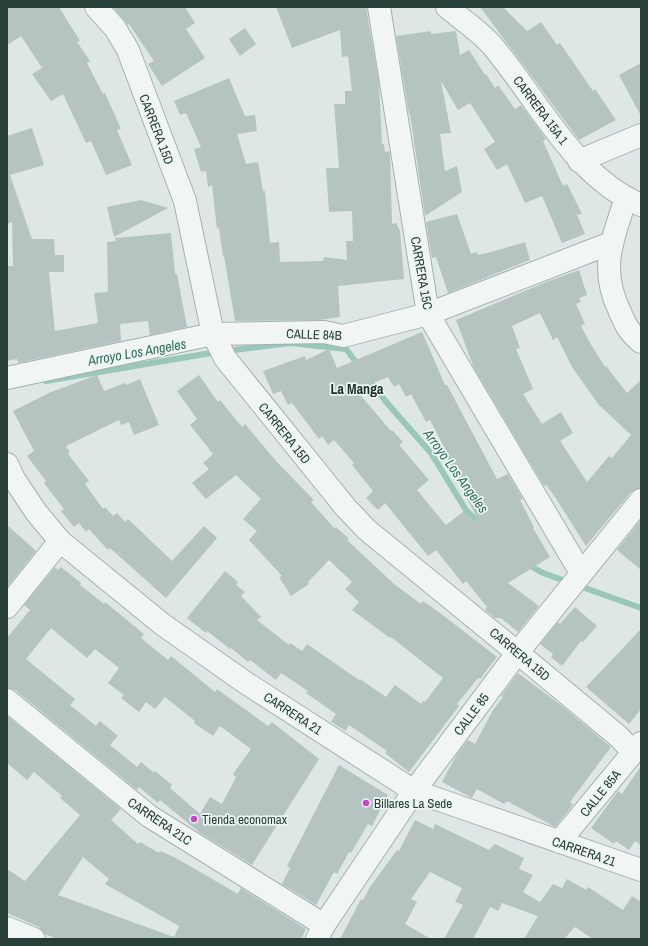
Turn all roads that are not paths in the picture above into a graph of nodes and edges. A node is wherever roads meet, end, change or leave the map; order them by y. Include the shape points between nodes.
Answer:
1 (96, 7) edge
2 (379, 7) edge
3 (447, 7) edge
4 (641, 135) edge
5 (579, 161) junction
6 (634, 202) edge
7 (611, 244) junction
8 (428, 314) junction
9 (641, 342) edge
10 (219, 346) junction
11 (7, 378) edge
12 (7, 464) edge
13 (641, 500) edge
14 (60, 541) junction
15 (575, 581) junction
16 (7, 607) edge
17 (524, 658) junction
18 (7, 700) edge
19 (637, 748) edge
20 (414, 791) junction
21 (559, 842) junction
22 (641, 870) edge
23 (7, 928) edge
24 (321, 932) edge
25 (34, 939) edge

1 - 10 street, CARRERA 15D via 128,50 185,201
2 - 8 street, CARRERA 15C
3 - 5 street, CARRERA 15A 1 via 494,47
4 - 5 street
5 - 6 street, CARRERA 15A 1
6 - 7 street
7 - 8 street, CALLE 84B
7 - 9 street via 608,277 614,301 629,332
8 - 10 street, CALLE 84B via 343,336 324,332
8 - 15 street, CARRERA 15C
10 - 11 street, CALLE 84B
10 - 17 street, CARRERA 15D via 346,508 367,530
12 - 14 street, CARRERA 21 via 36,512
13 - 15 street, CALLE 85
14 - 16 street
14 - 20 street, CARRERA 21 via 162,624 246,683
15 - 17 street, CALLE 85
17 - 19 street, CARRERA 15D via 618,736
17 - 20 street, CALLE 85
18 - 24 street, CARRERA 21C via 149,816
19 - 21 street, CALLE 85A
20 - 21 street, CARRERA 21
20 - 24 street, CALLE 85
21 - 22 street, CARRERA 21
23 - 25 street

